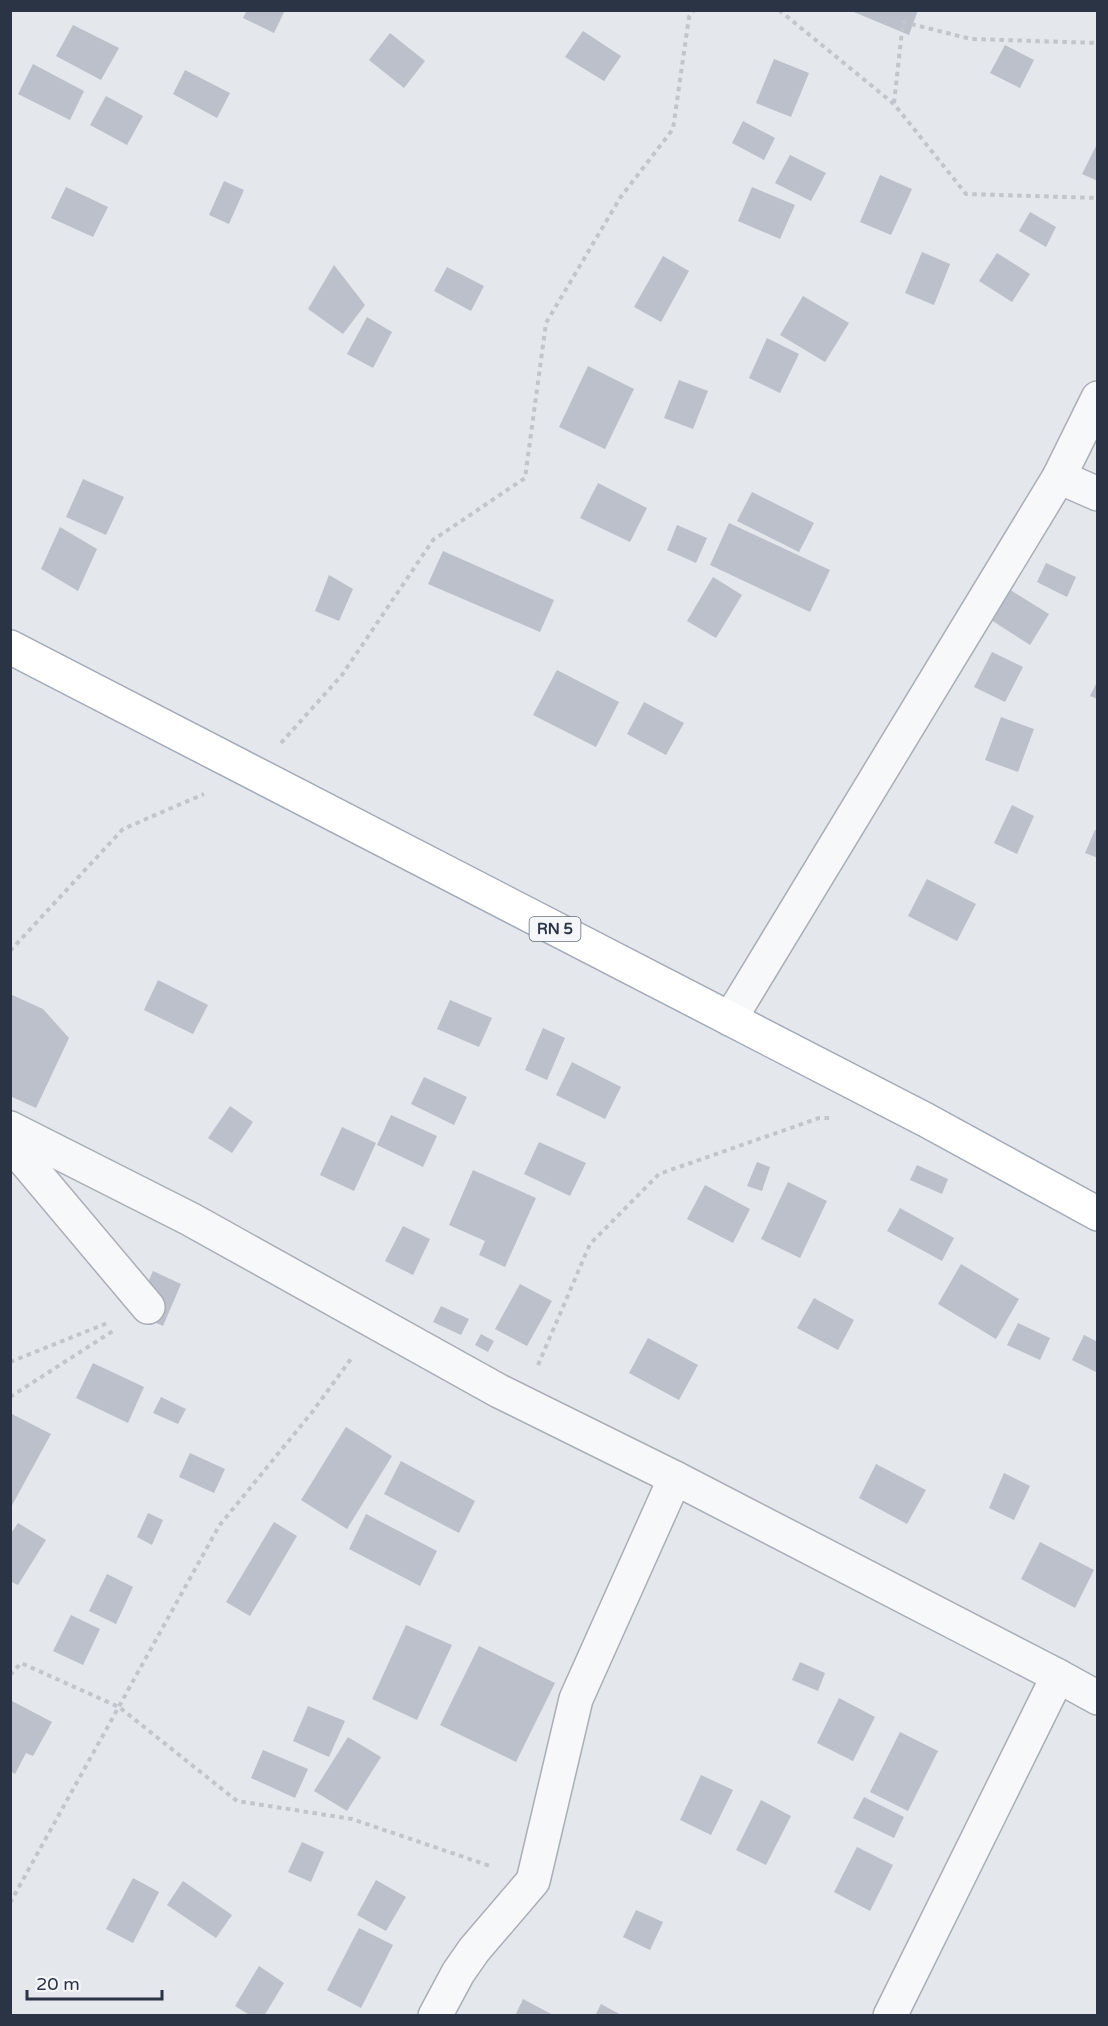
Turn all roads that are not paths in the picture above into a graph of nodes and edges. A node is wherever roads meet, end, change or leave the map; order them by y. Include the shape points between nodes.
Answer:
1 (1098, 398) edge
2 (1059, 477) junction
3 (1098, 494) edge
4 (10, 646) edge
5 (730, 1019) junction
6 (10, 1128) edge
7 (10, 1143) edge
8 (1098, 1214) edge
9 (148, 1307) road end
10 (675, 1478) junction
11 (1058, 1676) junction
12 (1098, 1698) edge
13 (435, 2016) edge
14 (890, 2016) edge

1 - 2 street
2 - 3 street
2 - 5 street
4 - 5 main road, RN 5
5 - 8 main road, RN 5
6 - 10 street via 190,1219 499,1391
7 - 9 street
10 - 11 street
10 - 13 street via 576,1699 534,1881 474,1950
11 - 12 street
11 - 14 street

